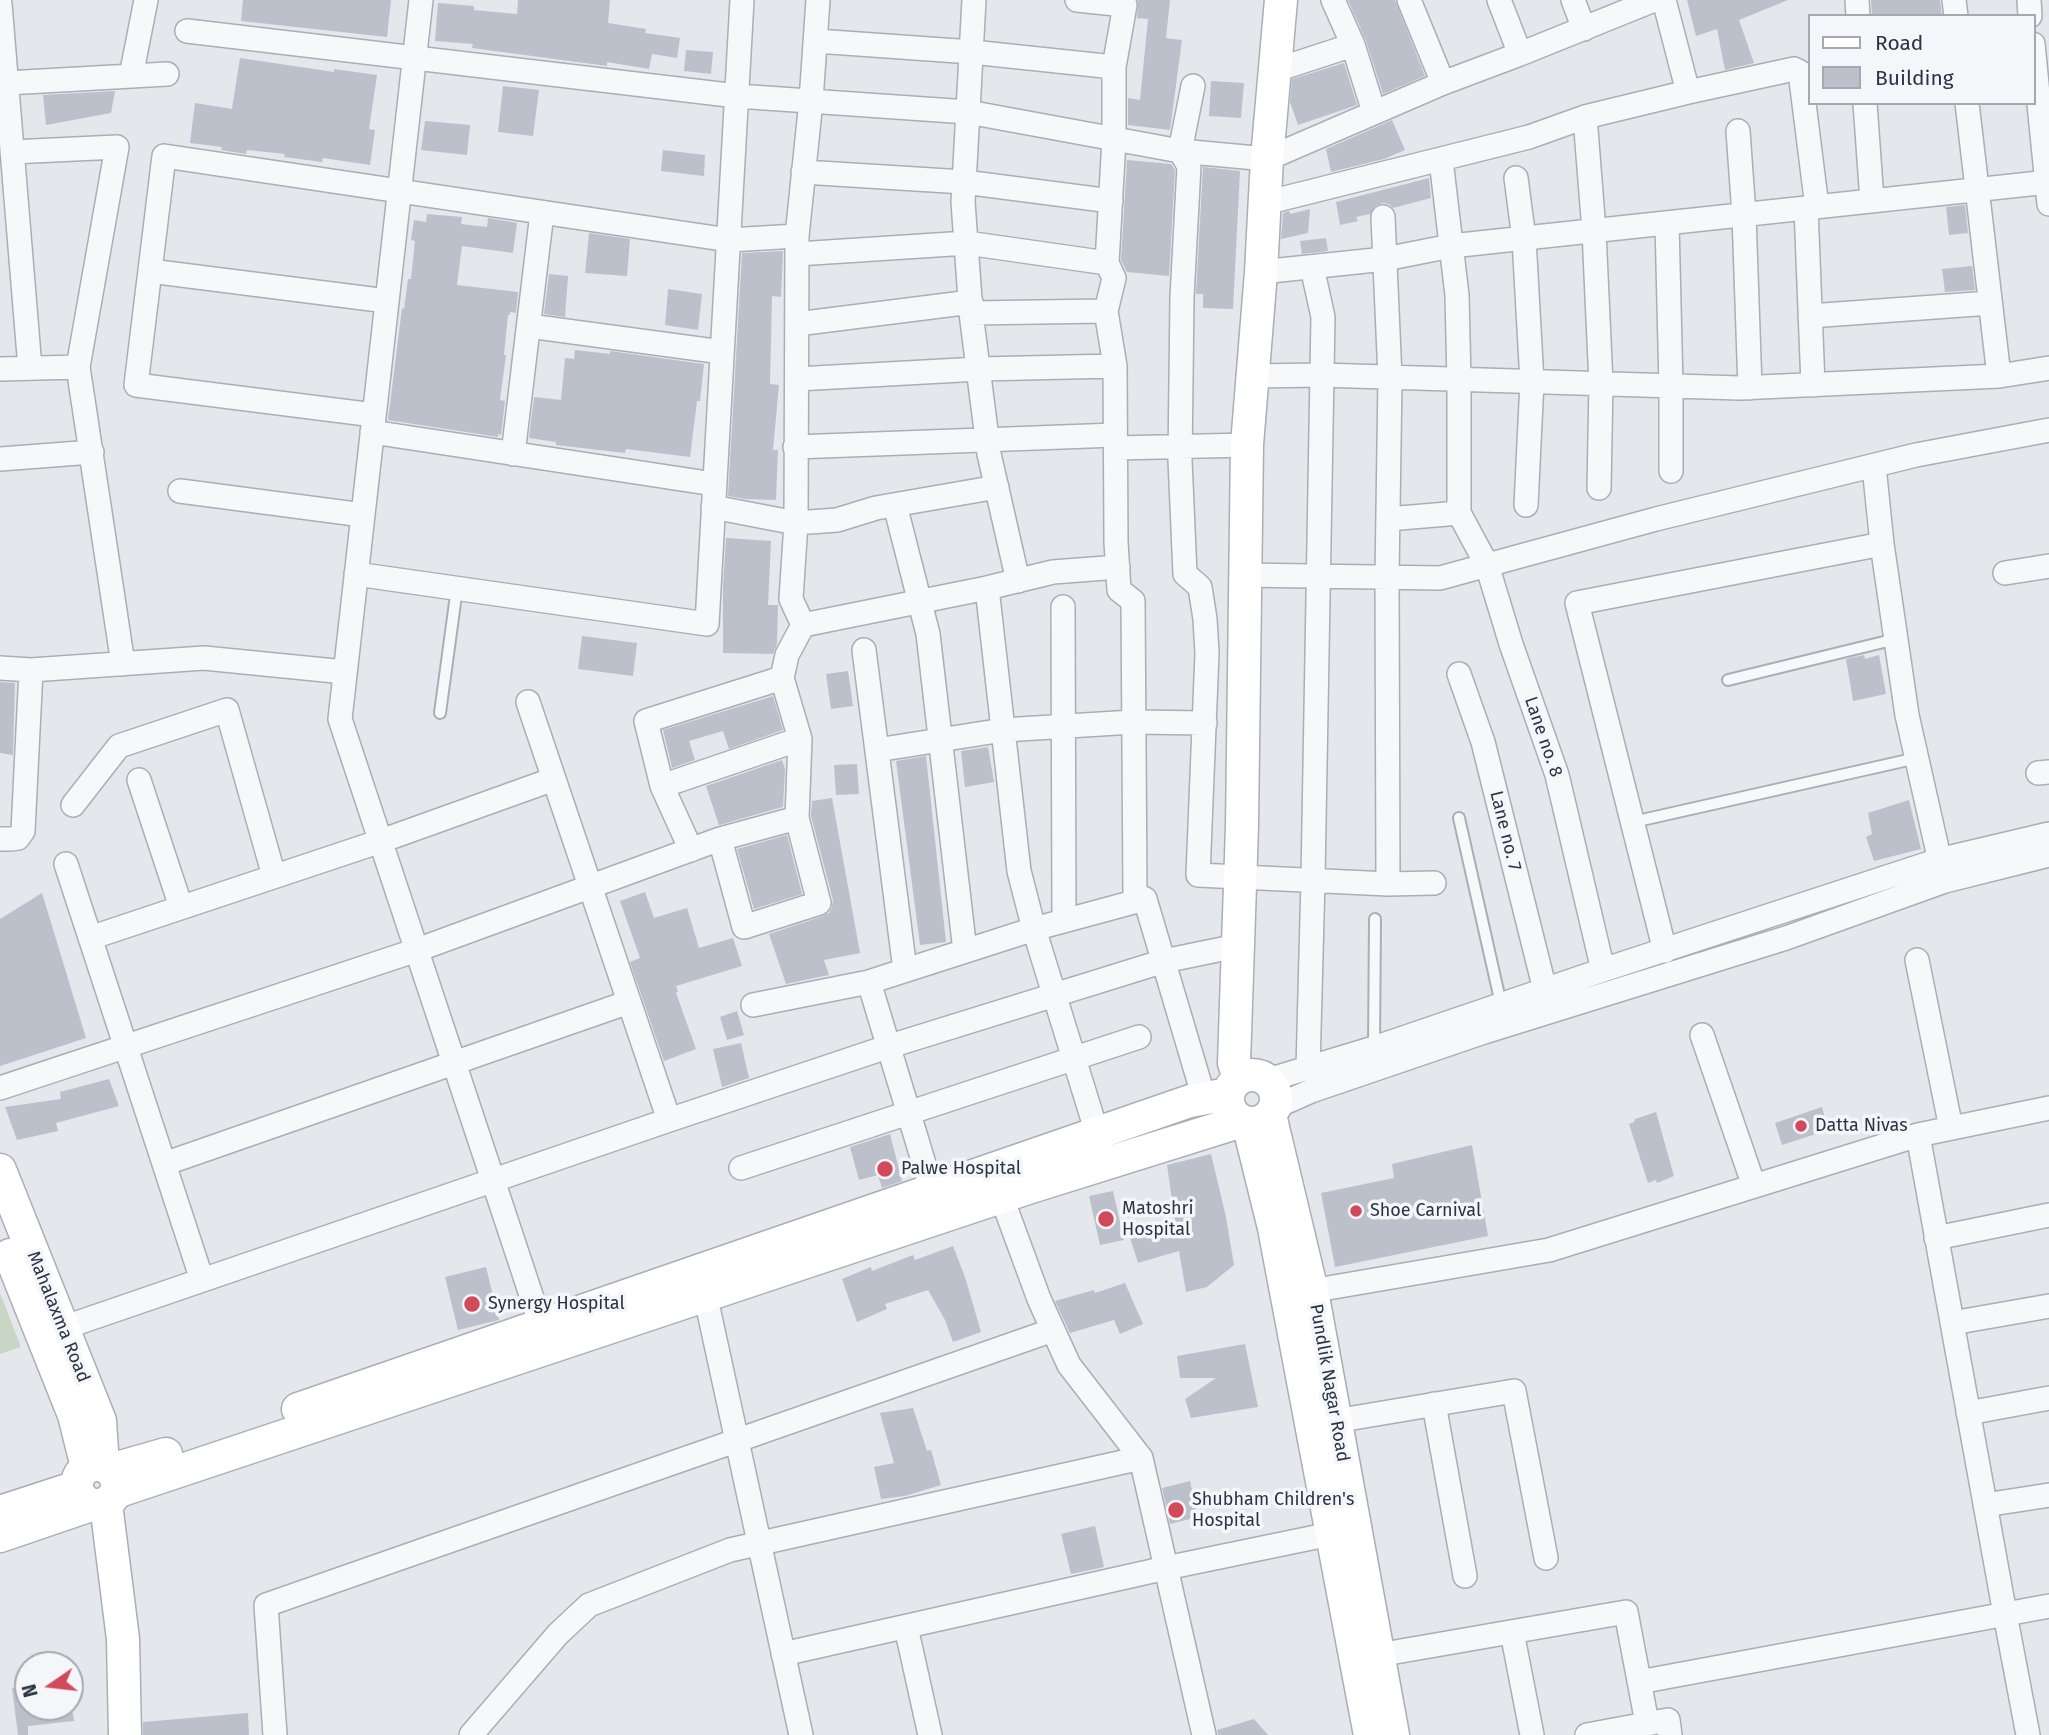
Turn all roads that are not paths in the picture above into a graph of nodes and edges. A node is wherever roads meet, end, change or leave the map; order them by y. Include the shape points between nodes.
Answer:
1 (146, 0) edge
2 (421, 0) edge
3 (742, 0) edge
4 (818, 0) edge
5 (974, 0) edge
6 (1077, 0) edge
7 (1281, 0) edge
8 (1333, 0) edge
9 (1409, 0) edge
10 (1499, 0) edge
11 (1573, 0) edge
12 (1654, 0) edge
13 (1664, 0) edge
14 (0, 4) edge
15 (1584, 29) junction
16 (187, 31) dead end
17 (816, 41) junction
18 (1353, 45) junction
19 (972, 52) junction
20 (1520, 54) junction
21 (415, 58) junction
22 (2035, 62) edge
23 (1114, 67) junction
24 (1276, 70) junction
25 (167, 74) dead end
26 (131, 76) junction
27 (7, 83) junction
28 (1443, 83) junction
29 (1193, 86) dead end
30 (1688, 92) junction
31 (737, 96) junction
32 (811, 101) junction
33 (1865, 105) edge
34 (1967, 105) edge
35 (968, 112) junction
36 (1374, 113) junction
37 (1585, 117) junction
38 (1738, 131) dead end
39 (1114, 139) junction
40 (1180, 151) junction
41 (12, 152) junction
42 (1267, 159) junction
43 (1441, 160) junction
44 (803, 172) junction
45 (1516, 178) dead end
46 (964, 182) junction
47 (1977, 188) junction
48 (2048, 189) edge
49 (400, 192) junction
50 (1111, 201) junction
51 (1872, 201) junction
52 (1265, 203) junction
53 (1811, 208) junction
54 (542, 213) junction
55 (1744, 215) junction
56 (1383, 217) dead end
57 (1667, 223) junction
58 (1594, 231) junction
59 (1524, 239) junction
60 (729, 240) junction
61 (967, 243) junction
62 (797, 245) junction
63 (1451, 246) junction
64 (1385, 259) junction
65 (1107, 263) junction
66 (1312, 267) junction
67 (150, 271) junction
68 (1261, 272) junction
69 (387, 301) junction
70 (1990, 303) junction
71 (971, 308) junction
72 (1106, 311) junction
73 (1810, 316) junction
74 (797, 324) junction
75 (528, 326) junction
76 (722, 352) junction
77 (1115, 366) junction
78 (78, 367) junction
79 (30, 368) junction
80 (2049, 368) edge
81 (0, 369) edge
82 (979, 369) junction
83 (1321, 375) junction
84 (1252, 376) junction
85 (1999, 376) junction
86 (1390, 378) junction
87 (797, 379) junction
88 (1459, 381) junction
89 (1532, 382) junction
90 (1601, 384) junction
91 (1813, 385) junction
92 (1671, 387) junction
93 (1750, 388) junction
94 (373, 424) junction
95 (2049, 430) edge
96 (988, 440) junction
97 (1116, 442) junction
98 (1247, 444) junction
99 (1180, 446) junction
100 (795, 447) junction
101 (92, 452) junction
102 (513, 454) junction
103 (0, 459) edge
104 (1874, 466) junction
105 (1671, 471) dead end
106 (997, 487) junction
107 (1599, 488) dead end
108 (180, 491) dead end
109 (714, 496) junction
110 (895, 505) junction
111 (1526, 505) dead end
112 (1459, 513) junction
113 (363, 515) junction
114 (1388, 519) junction
115 (796, 523) junction
116 (1882, 544) junction
117 (1487, 565) junction
118 (2049, 566) edge
119 (1118, 567) junction
120 (2005, 573) dead end
121 (356, 574) junction
122 (1244, 575) junction
123 (1318, 576) junction
124 (1387, 577) junction
125 (1018, 582) junction
126 (457, 588) junction
127 (987, 588) junction
128 (921, 602) junction
129 (1063, 607) dead end
130 (803, 625) junction
131 (1896, 639) junction
132 (864, 650) dead end
133 (123, 664) junction
134 (0, 668) edge
135 (31, 670) junction
136 (345, 672) junction
137 (1459, 674) dead end
138 (782, 678) junction
139 (1728, 680) dead end
140 (528, 702) dead end
141 (440, 713) dead end
142 (1133, 722) junction
143 (1205, 723) junction
144 (1063, 727) junction
145 (1003, 730) junction
146 (800, 739) junction
147 (940, 740) junction
148 (877, 750) junction
149 (1917, 758) junction
150 (554, 779) junction
151 (139, 780) dead end
152 (662, 786) junction
153 (73, 805) dead end
154 (797, 818) junction
155 (1459, 818) dead end
156 (1633, 822) junction
157 (2049, 834) edge
158 (0, 839) edge
159 (720, 839) junction
160 (381, 841) junction
161 (691, 849) junction
162 (2049, 855) edge
163 (66, 864) dead end
164 (1942, 871) junction
165 (274, 876) junction
166 (1240, 877) junction
167 (1313, 880) junction
168 (1434, 883) dead end
169 (1388, 884) junction
170 (590, 886) junction
171 (1145, 899) junction
172 (181, 907) junction
173 (1375, 919) dead end
174 (1064, 921) junction
175 (1034, 929) junction
176 (90, 938) junction
177 (1237, 946) junction
178 (417, 950) junction
179 (965, 951) junction
180 (1665, 951) junction
181 (1917, 960) dead end
182 (1164, 961) junction
183 (905, 970) junction
184 (1603, 970) junction
185 (869, 982) junction
186 (1545, 990) junction
187 (1054, 995) junction
188 (629, 1002) junction
189 (1501, 1004) junction
190 (752, 1005) dead end
191 (1466, 1027) junction
192 (1702, 1035) dead end
193 (1139, 1037) dead end
194 (125, 1046) junction
195 (887, 1047) junction
196 (1374, 1048) junction
197 (1073, 1058) junction
198 (454, 1063) junction
199 (1308, 1068) junction
200 (0, 1088) edge
201 (1247, 1102) junction
202 (2049, 1108) edge
203 (908, 1112) junction
204 (669, 1120) junction
205 (1951, 1128) junction
206 (1097, 1133) junction
207 (1918, 1135) junction
208 (164, 1164) junction
209 (741, 1168) dead end
210 (0, 1170) edge
211 (493, 1180) junction
212 (997, 1183) junction
213 (1754, 1186) junction
214 (932, 1190) junction
215 (2049, 1215) edge
216 (0, 1230) edge
217 (1936, 1238) junction
218 (202, 1280) junction
219 (702, 1283) junction
220 (1299, 1293) junction
221 (2049, 1306) edge
222 (1952, 1323) junction
223 (541, 1325) junction
224 (1053, 1330) junction
225 (53, 1332) junction
226 (2049, 1398) edge
227 (1434, 1404) junction
228 (1968, 1413) junction
229 (1335, 1421) junction
230 (737, 1439) junction
231 (1141, 1458) junction
232 (99, 1484) junction
233 (2049, 1495) edge
234 (1985, 1505) junction
235 (0, 1512) edge
236 (1343, 1532) junction
237 (0, 1536) edge
238 (760, 1545) junction
239 (1546, 1558) dead end
240 (1167, 1568) junction
241 (1465, 1576) dead end
242 (2049, 1606) edge
243 (2005, 1614) junction
244 (906, 1627) junction
245 (1512, 1632) junction
246 (783, 1654) junction
247 (1378, 1655) junction
248 (1639, 1682) junction
249 (1647, 1723) junction
250 (125, 1735) edge
251 (275, 1735) edge
252 (471, 1735) edge
253 (801, 1735) edge
254 (930, 1735) edge
255 (1204, 1735) edge
256 (1370, 1735) edge
257 (1392, 1735) edge
258 (1532, 1735) edge
259 (1587, 1735) edge
260 (1670, 1735) edge
261 (2028, 1735) edge

1 - 26 street
2 - 21 street
3 - 31 street
4 - 17 street
5 - 19 street
6 - 23 street via 1125,5
7 - 24 main road, Pundlik Nagar Road
8 - 18 street
9 - 28 street
10 - 20 street
11 - 15 street
12 - 15 street
13 - 30 street
14 - 27 street
15 - 20 street
16 - 21 street
17 - 19 street
17 - 32 street
18 - 24 street
18 - 36 street
19 - 23 street
19 - 35 street
20 - 28 street
21 - 31 street
21 - 49 street
22 - 48 street
23 - 39 street
24 - 42 main road, Pundlik Nagar Road
25 - 26 street
26 - 27 street
27 - 41 street
28 - 36 street
29 - 40 street
30 - 37 street
30 - 53 street via 1800,72
31 - 32 street
31 - 60 street
32 - 35 street
32 - 44 street
33 - 51 street
34 - 47 street
35 - 39 street
35 - 46 street
36 - 42 street
37 - 43 street
37 - 58 street
38 - 55 street
39 - 40 street
39 - 50 street
40 - 42 street
40 - 99 street via 1189,166
41 - 78 street via 117,146
41 - 79 street
42 - 52 main road, Pundlik Nagar Road
43 - 52 street
43 - 63 street
44 - 46 street
44 - 62 street
45 - 59 street
46 - 50 street
46 - 61 street
47 - 48 street
47 - 51 street
47 - 70 street
49 - 54 street
49 - 67 street via 164,156
49 - 69 street
50 - 65 street
51 - 53 street
52 - 68 main road, Pundlik Nagar Road
53 - 55 street
53 - 73 street
54 - 60 street
54 - 75 street
55 - 57 street
55 - 93 street
56 - 64 street
57 - 58 street
57 - 92 street
58 - 59 street
58 - 90 street
59 - 63 street
59 - 89 street
60 - 62 street
60 - 76 street
61 - 62 street
61 - 65 street
61 - 71 street
62 - 74 street
63 - 64 street
63 - 88 street
64 - 66 street
64 - 86 street
65 - 72 street via 1114,278
66 - 68 street
66 - 83 street via 1322,317
67 - 69 street
67 - 94 street via 136,385
68 - 84 main road, Pundlik Nagar Road
69 - 94 street
70 - 73 street
70 - 85 street
71 - 72 street
71 - 74 street
71 - 82 street
72 - 77 street
73 - 91 street
74 - 87 street
75 - 76 street
75 - 102 street
76 - 109 street
77 - 82 street
77 - 97 street
78 - 79 street
78 - 101 street
79 - 81 street
80 - 85 street
82 - 87 street
82 - 96 street
83 - 84 street
83 - 86 street
83 - 123 street
84 - 98 main road, Pundlik Nagar Road
85 - 91 street
86 - 88 street
86 - 114 street
87 - 100 street
88 - 89 street
88 - 112 street
89 - 90 street
89 - 111 street
90 - 92 street
90 - 107 street
91 - 93 street
92 - 93 street
92 - 105 street
94 - 102 street
94 - 113 street
95 - 104 street
96 - 97 street
96 - 100 street
96 - 106 street
97 - 99 street
97 - 119 street
98 - 99 street
98 - 122 main road, Pundlik Nagar Road
99 - 143 street via 1185,575 1200,587 1205,619
100 - 115 street
101 - 103 street
101 - 133 street
102 - 109 street
104 - 116 street
104 - 117 street
106 - 110 street
106 - 125 street
108 - 113 street
109 - 115 street
109 - 126 street via 706,624
110 - 115 street via 837,520
110 - 128 street
112 - 114 street
112 - 117 street, Lane no. 8
113 - 121 street
114 - 124 street
115 - 130 street via 790,599
116 - 131 street
116 - 156 street via 1577,603
117 - 124 street via 1440,578
117 - 184 street, Lane no. 8 via 1557,775
118 - 120 street
119 - 125 street via 1054,572
119 - 142 street via 1119,590 1133,601
121 - 126 street
121 - 136 street
122 - 123 street
122 - 166 main road, Pundlik Nagar Road
123 - 124 street
123 - 167 street
124 - 169 street
125 - 127 street
126 - 141 lane
127 - 128 street
127 - 145 street
128 - 130 street
128 - 147 street
129 - 144 street
130 - 138 street via 787,655
131 - 139 lane
131 - 149 street
132 - 148 street
133 - 135 street
133 - 136 street via 204,658
134 - 135 street
135 - 158 street via 23,831 18,838
136 - 160 street via 340,719
137 - 186 street, Lane no. 7 via 1483,742
138 - 146 street
138 - 152 street via 646,721
140 - 150 street
142 - 143 street
142 - 144 street
142 - 171 street via 1135,894
143 - 166 street via 1198,875
144 - 145 street
144 - 174 street
145 - 147 street
145 - 175 street via 1019,871
146 - 152 street
146 - 154 street
147 - 148 street
147 - 179 street
148 - 183 street
149 - 156 lane
149 - 164 street
150 - 160 street
150 - 170 street
151 - 172 street
152 - 161 street
153 - 165 street via 119,746 227,710
154 - 159 street
154 - 159 street via 819,903 744,927
155 - 189 lane
156 - 180 street
157 - 164 street
159 - 161 street
160 - 165 street
160 - 178 street
161 - 170 street
162 - 164 street
163 - 176 street
164 - 180 street
164 - 191 street via 1786,938
165 - 172 street
166 - 167 street
166 - 177 main road, Pundlik Nagar Road
167 - 169 street
167 - 199 street
168 - 169 street
170 - 178 street
170 - 188 street
171 - 174 street
171 - 182 street
172 - 176 street
173 - 196 lane
174 - 175 street
175 - 179 street
175 - 187 street
176 - 194 street
177 - 182 street
177 - 201 main road, Pundlik Nagar Road via 1234,1063
178 - 194 street
178 - 198 street
179 - 183 street
180 - 184 street
181 - 205 street
182 - 187 street
182 - 201 street
183 - 185 street
184 - 186 street
185 - 190 street
185 - 195 street
186 - 189 street
187 - 195 street
187 - 197 street
188 - 198 street
188 - 204 street
189 - 191 street
191 - 196 street
191 - 201 street via 1311,1091
192 - 213 street
193 - 197 street
194 - 200 street
194 - 208 street
195 - 203 street
195 - 204 street
196 - 199 street
197 - 203 street
197 - 206 street
198 - 208 street
198 - 211 street
199 - 201 street
201 - 206 main road via 1190,1101
201 - 212 main road
201 - 220 main road, Pundlik Nagar Road via 1274,1228
202 - 205 street
203 - 209 street
203 - 214 street
204 - 211 street
205 - 207 street
206 - 212 main road
207 - 213 street
207 - 217 street
208 - 218 street
210 - 225 main road, Mahalaxma Road
211 - 218 street
211 - 223 street
212 - 214 main road
212 - 219 main road
212 - 224 street
213 - 220 street via 1549,1250
214 - 219 main road
215 - 217 street
216 - 225 main road, Mahalaxma Road
217 - 222 street
218 - 225 street
219 - 223 main road
219 - 230 street
219 - 232 main road
220 - 229 main road, Pundlik Nagar Road
220 - 236 main road, Pundlik Nagar Road
221 - 222 street
222 - 228 street
223 - 232 main road via 173,1452
224 - 230 street
224 - 231 street via 1069,1366
225 - 232 main road, Mahalaxma Road via 74,1415
226 - 228 street
227 - 229 street
227 - 239 street via 1514,1391
227 - 241 street
228 - 234 street
229 - 236 main road, Pundlik Nagar Road
230 - 238 street
230 - 251 street via 266,1605
231 - 238 street
231 - 240 street
232 - 235 main road
232 - 237 main road
232 - 250 main road, Mahalaxma Road via 123,1639
233 - 234 street
234 - 243 street
236 - 240 street
236 - 247 main road, Pundlik Nagar Road
236 - 256 main road, Pundlik Nagar Road
238 - 246 street
238 - 252 street via 730,1550 589,1605
240 - 244 street
240 - 255 street
242 - 243 street
243 - 248 street
243 - 261 street
244 - 246 street
244 - 254 street
245 - 247 street
245 - 248 street via 1626,1612
245 - 258 street
246 - 253 street
247 - 257 main road, Pundlik Nagar Road
248 - 249 street
249 - 259 street
249 - 260 street via 1668,1720

